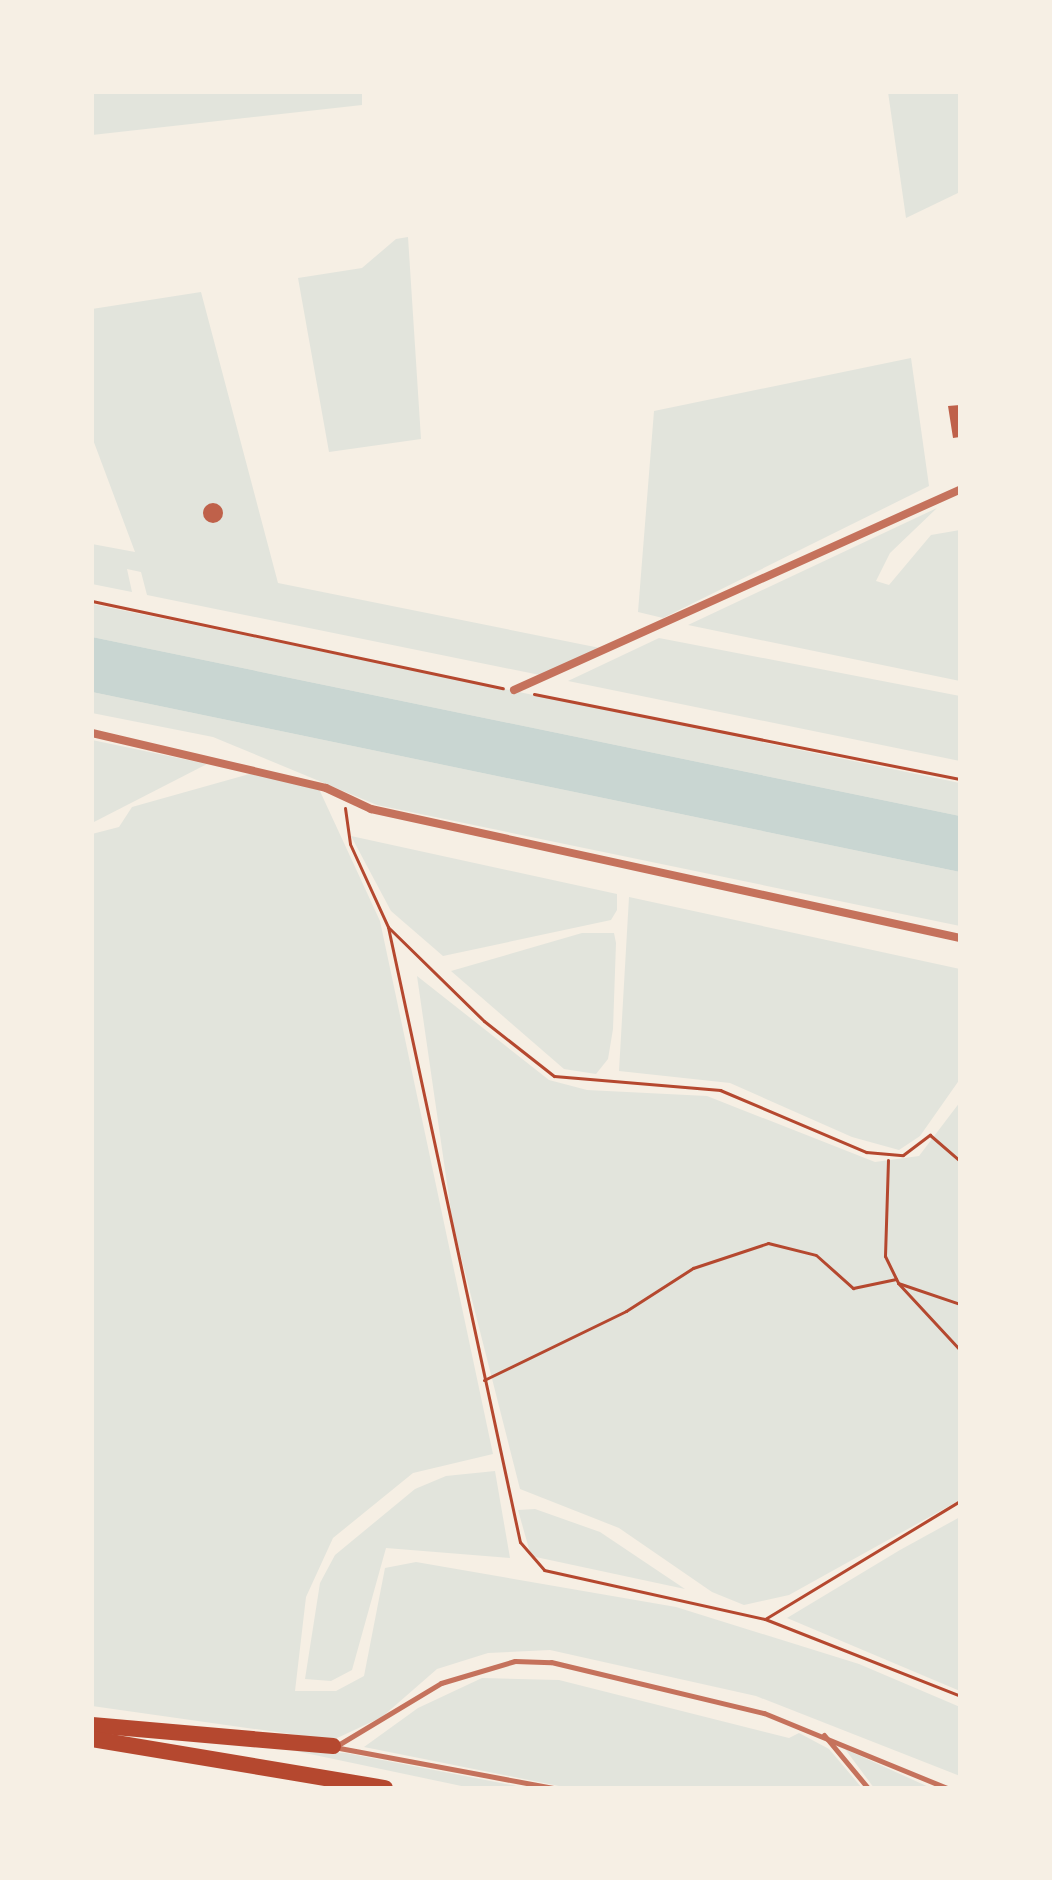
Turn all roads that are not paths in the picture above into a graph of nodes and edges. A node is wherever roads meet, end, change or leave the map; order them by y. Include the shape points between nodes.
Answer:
1 (960, 490) edge
2 (514, 690) road end
3 (92, 733) edge
4 (960, 938) edge
5 (92, 1725) edge
6 (823, 1734) junction
7 (92, 1739) edge
8 (333, 1746) junction
9 (385, 1788) edge
10 (553, 1788) edge
11 (868, 1788) edge
12 (947, 1788) edge

1 - 2 street
3 - 4 street via 344,797
5 - 8 highway
6 - 8 lane via 651,1683 515,1661 441,1683
6 - 11 lane
6 - 12 lane
7 - 9 highway
8 - 10 lane

